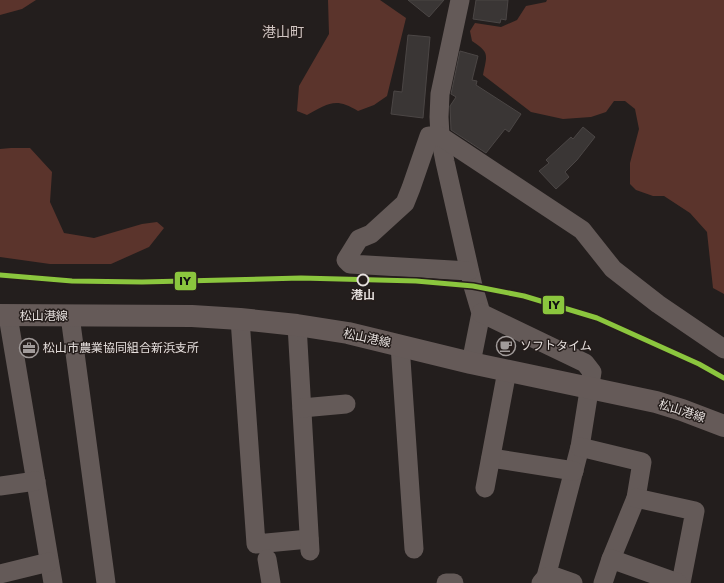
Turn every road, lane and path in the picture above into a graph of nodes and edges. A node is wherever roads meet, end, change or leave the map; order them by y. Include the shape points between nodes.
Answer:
1 (460, 0) edge
2 (440, 136) junction
3 (470, 271) junction
4 (481, 313) junction
5 (4, 315) edge
6 (70, 316) junction
7 (240, 319) junction
8 (297, 325) junction
9 (400, 345) junction
10 (724, 349) edge
11 (471, 363) junction
12 (507, 371) junction
13 (591, 389) junction
14 (346, 404) dead end
15 (302, 408) junction
16 (724, 426) edge
17 (580, 447) junction
18 (491, 458) junction
19 (574, 471) junction
20 (36, 481) junction
21 (0, 486) edge
22 (485, 488) dead end
23 (636, 498) junction
24 (414, 549) dead end
25 (267, 559) dead end
26 (611, 559) junction
27 (49, 562) junction
28 (0, 574) edge
29 (545, 581) edge
30 (53, 583) edge
31 (106, 583) edge
32 (271, 583) edge
33 (446, 583) edge
34 (454, 583) edge
35 (573, 583) edge
36 (603, 583) edge
37 (680, 583) edge

1 - 2 street via 440,94
2 - 3 street
2 - 3 street via 429,136 405,203 371,234 359,239 346,260 350,264
2 - 10 street via 582,230 613,269 658,304
3 - 4 street
4 - 11 street
4 - 13 street via 585,363 592,372
5 - 6 main road, 松山港線
5 - 20 street
6 - 7 main road, 松山港線 via 192,316
6 - 31 street
7 - 8 main road, 松山港線
7 - 15 street via 256,544 309,545
8 - 9 main road, 松山港線
8 - 15 street
9 - 11 main road, 松山港線
9 - 24 street
11 - 12 main road, 松山港線
12 - 13 main road, 松山港線
12 - 18 street
13 - 16 main road, 松山港線 via 656,402
13 - 17 street
14 - 15 street
17 - 19 street
17 - 23 street via 642,462
18 - 19 street
18 - 22 street
19 - 29 street
20 - 21 street
20 - 27 street
23 - 26 street
23 - 37 street via 695,511
25 - 32 street
26 - 36 street
26 - 37 street
27 - 28 street
27 - 30 street
29 - 35 street via 556,577
33 - 34 street

